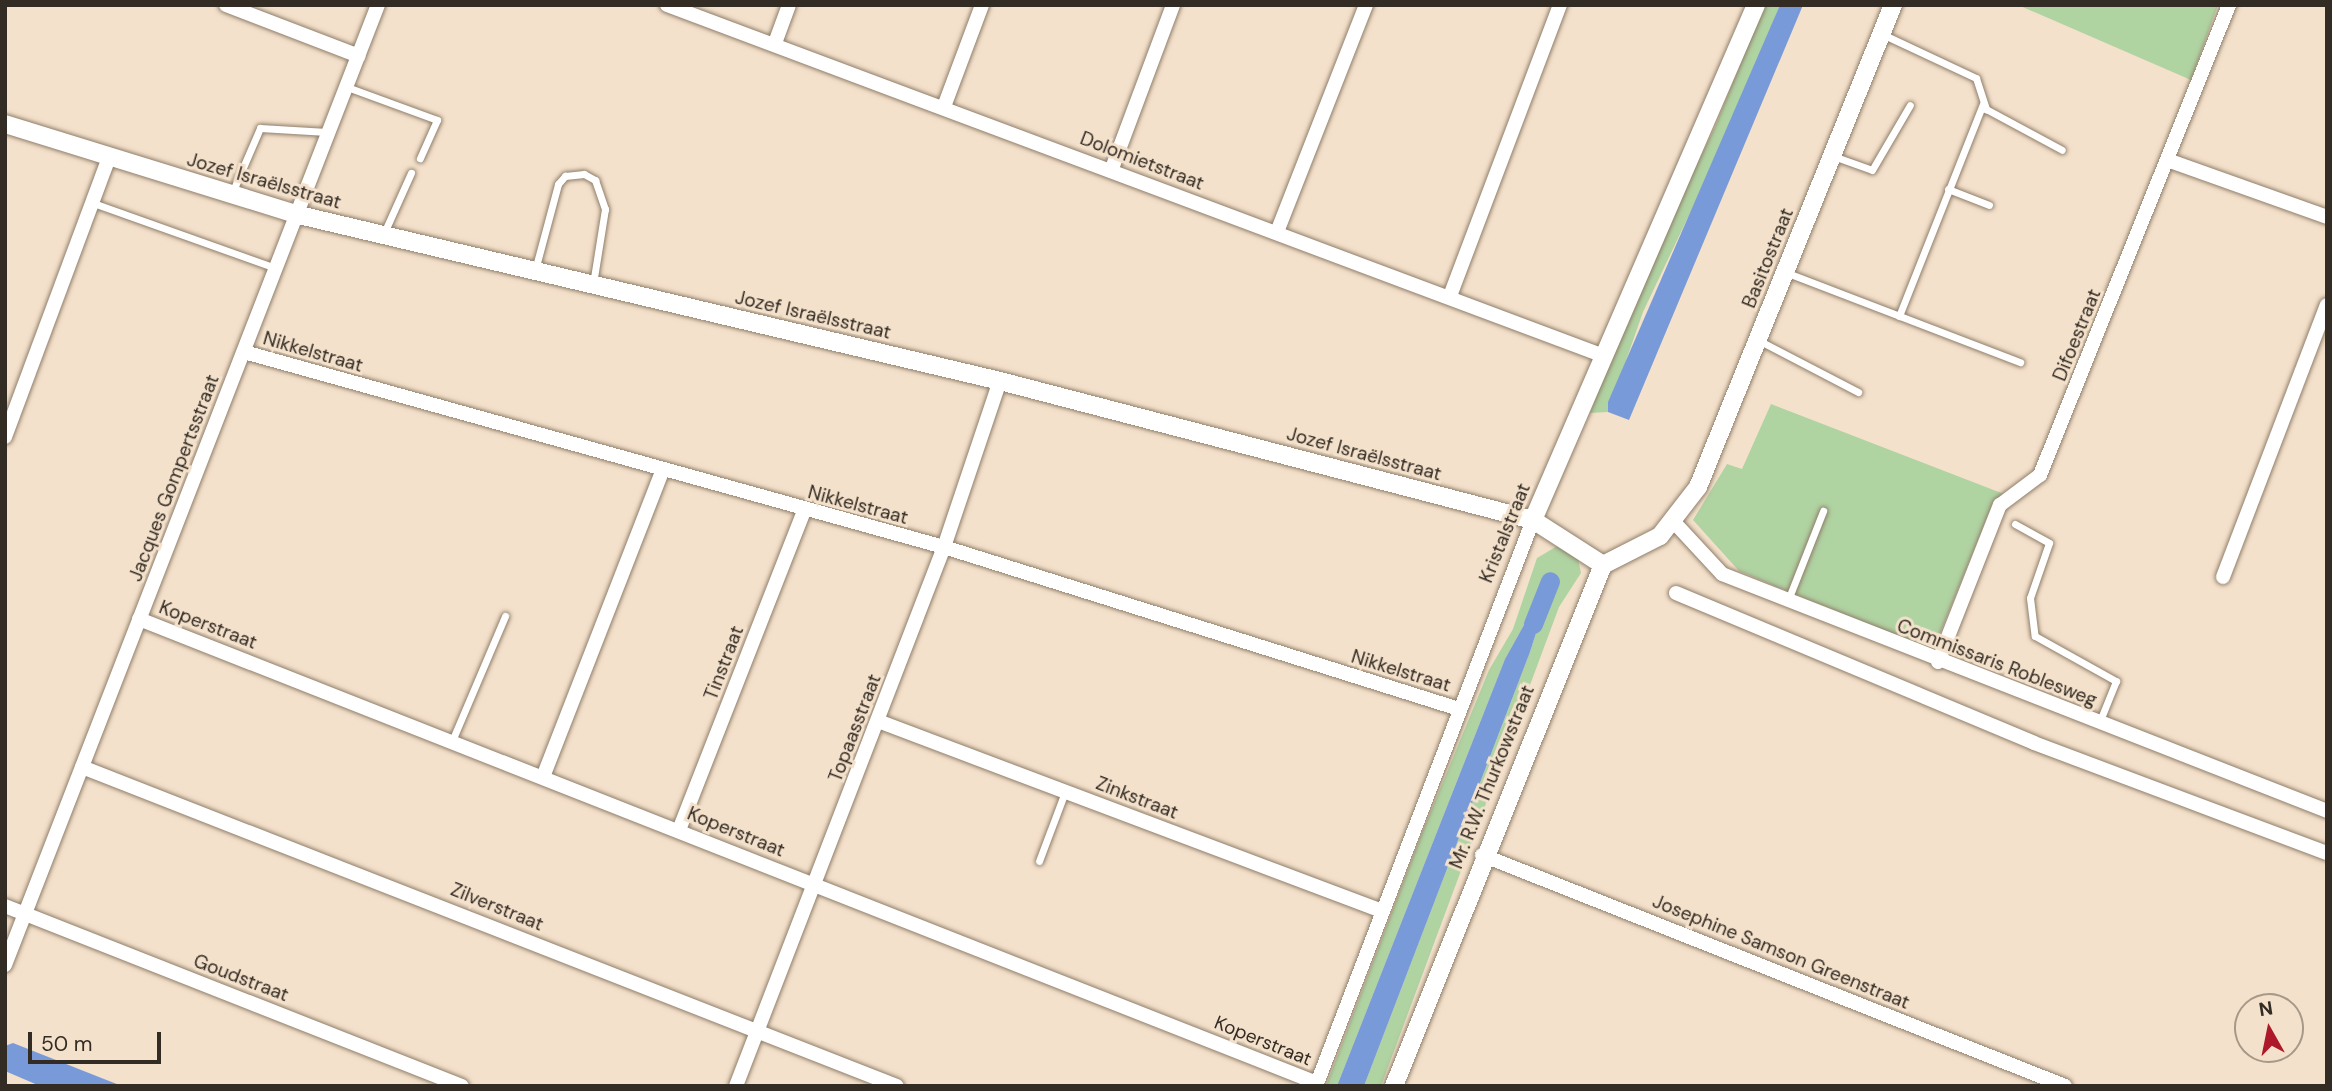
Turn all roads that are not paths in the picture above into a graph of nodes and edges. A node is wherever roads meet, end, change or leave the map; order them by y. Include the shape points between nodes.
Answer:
1 (226, 5) edge
2 (378, 5) edge
3 (667, 5) edge
4 (789, 5) edge
5 (982, 5) edge
6 (1173, 5) edge
7 (1367, 5) edge
8 (1560, 5) edge
9 (1756, 5) edge
10 (1893, 5) edge
11 (2229, 5) edge
12 (1882, 34) junction
13 (775, 43) junction
14 (359, 56) junction
15 (347, 87) junction
16 (945, 104) junction
17 (1983, 104) junction
18 (1910, 105) dead end
19 (5, 124) edge
20 (327, 132) junction
21 (2062, 150) dead end
22 (1832, 155) junction
23 (109, 157) junction
24 (420, 158) dead end
25 (2169, 161) junction
26 (1111, 170) junction
27 (411, 173) dead end
28 (1948, 189) junction
29 (232, 194) junction
30 (92, 202) junction
31 (1989, 205) dead end
32 (299, 215) junction
33 (2327, 218) edge
34 (1277, 232) junction
35 (384, 235) junction
36 (277, 269) junction
37 (535, 271) junction
38 (1785, 272) junction
39 (593, 285) junction
40 (1450, 296) junction
41 (2327, 305) edge
42 (1899, 316) junction
43 (1757, 340) junction
44 (244, 352) junction
45 (1601, 355) junction
46 (2020, 362) dead end
47 (1000, 381) junction
48 (1858, 392) dead end
49 (5, 437) edge
50 (662, 471) junction
51 (804, 511) junction
52 (1823, 511) dead end
53 (1532, 520) junction
54 (1673, 521) junction
55 (2015, 524) dead end
56 (944, 547) junction
57 (1603, 565) junction
58 (2223, 577) dead end
59 (1676, 593) dead end
60 (1788, 600) junction
61 (505, 616) dead end
62 (139, 619) junction
63 (1938, 662) junction
64 (1459, 709) junction
65 (878, 720) junction
66 (2099, 723) junction
67 (452, 741) junction
68 (82, 767) junction
69 (543, 777) junction
70 (1066, 792) junction
71 (2327, 811) edge
72 (679, 830) junction
73 (2327, 853) edge
74 (1482, 855) junction
75 (1039, 861) dead end
76 (816, 884) junction
77 (5, 906) edge
78 (1382, 911) junction
79 (25, 914) junction
80 (5, 965) edge
81 (758, 1031) junction
82 (1317, 1084) edge
83 (462, 1086) edge
84 (736, 1086) edge
85 (897, 1086) edge
86 (1394, 1086) edge
87 (2065, 1086) edge

1 - 14 street
2 - 14 street, Jacques Gompertsstraat
3 - 13 street, Dolomietstraat
4 - 13 street
5 - 16 street
6 - 26 street
7 - 34 street
8 - 40 street
9 - 45 street, Kristalstraat
10 - 12 street, Basitostraat
11 - 25 street, Difoestraat
12 - 17 lane via 1976,78
12 - 22 street, Basitostraat
13 - 16 street, Dolomietstraat
14 - 15 street, Jacques Gompertsstraat
15 - 20 street, Jacques Gompertsstraat
15 - 24 lane via 437,120
16 - 26 street, Dolomietstraat
17 - 21 lane
17 - 28 lane
18 - 22 lane via 1872,170
19 - 23 street, Jozef Israëlsstraat
20 - 29 lane via 261,128
20 - 32 street, Jacques Gompertsstraat
22 - 38 street, Basitostraat
23 - 29 street, Jozef Israëlsstraat
23 - 30 street
25 - 33 street
25 - 63 street, Difoestraat via 2040,475 2000,505
26 - 34 street, Dolomietstraat
27 - 35 lane
28 - 31 lane
28 - 42 lane
29 - 32 street, Jozef Israëlsstraat
30 - 36 lane
30 - 49 street
32 - 35 street, Jozef Israëlsstraat
32 - 36 street, Jacques Gompertsstraat
34 - 40 street, Dolomietstraat
35 - 37 street, Jozef Israëlsstraat
36 - 44 street, Jacques Gompertsstraat
37 - 39 street, Jozef Israëlsstraat
37 - 39 lane via 558,184 565,176 584,174 596,180 605,209
38 - 42 lane
38 - 43 street, Basitostraat
39 - 47 street, Jozef Israëlsstraat
40 - 45 street, Dolomietstraat
41 - 58 street
42 - 46 lane
43 - 48 lane
43 - 54 street, Basitostraat via 1698,486
44 - 50 street, Nikkelstraat
44 - 62 street, Jacques Gompertsstraat
45 - 53 street, Kristalstraat
47 - 53 street, Jozef Israëlsstraat
47 - 56 street, Topaasstraat
50 - 51 street, Nikkelstraat
50 - 69 street
51 - 56 street, Nikkelstraat
51 - 72 street, Tinstraat
52 - 60 lane
53 - 57 street, Jozef Israëlsstraat
53 - 64 street, Kristalstraat
54 - 57 street via 1638,551
54 - 60 street, Commissaris Roblesweg via 1722,573
55 - 66 lane via 2049,543 2030,598 2035,636 2116,681
56 - 64 street, Nikkelstraat
56 - 65 street, Topaasstraat
57 - 74 street, Mr. R.W. Thurkowstraat
59 - 73 street via 2034,743
60 - 63 street, Commissaris Roblesweg
61 - 67 lane
62 - 67 street, Koperstraat
62 - 68 street, Jacques Gompertsstraat
63 - 66 street, Commissaris Roblesweg
64 - 78 street, Kristalstraat
65 - 70 street, Zinkstraat
65 - 76 street, Topaasstraat
66 - 71 street, Commissaris Roblesweg
67 - 69 street, Koperstraat
68 - 79 street, Jacques Gompertsstraat
68 - 81 street, Zilverstraat
69 - 72 street, Koperstraat
70 - 75 lane
70 - 78 street, Zinkstraat
72 - 76 street, Koperstraat
74 - 86 street, Mr. R.W. Thurkowstraat
74 - 87 street, Josephine Samson Greenstraat
76 - 81 street, Topaasstraat
76 - 82 street, Koperstraat
77 - 79 street, Goudstraat
78 - 82 street, Kristalstraat
79 - 80 street, Jacques Gompertsstraat
79 - 83 street, Goudstraat
81 - 84 street, Topaasstraat
81 - 85 street, Zilverstraat

